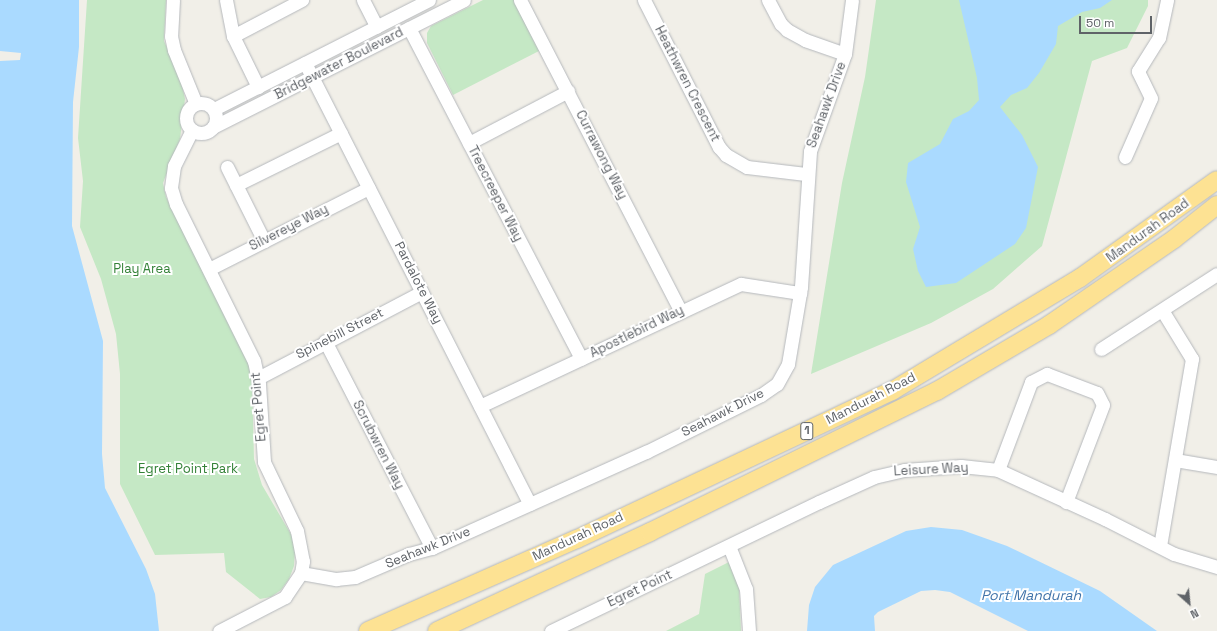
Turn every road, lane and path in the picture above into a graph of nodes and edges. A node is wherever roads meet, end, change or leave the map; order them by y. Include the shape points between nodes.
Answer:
1 (174, 0) edge
2 (226, 0) edge
3 (302, 0) edge
4 (363, 0) edge
5 (429, 0) edge
6 (464, 0) edge
7 (520, 0) edge
8 (644, 0) edge
9 (768, 0) edge
10 (852, 0) edge
11 (1167, 0) edge
12 (376, 27) junction
13 (409, 28) junction
14 (233, 36) junction
15 (845, 54) junction
16 (305, 63) junction
17 (313, 77) junction
18 (258, 87) junction
19 (568, 91) junction
20 (196, 104) junction
21 (214, 109) junction
22 (213, 128) junction
23 (192, 130) junction
24 (341, 133) junction
25 (468, 143) junction
26 (1125, 157) dead end
27 (227, 167) dead end
28 (806, 174) junction
29 (1217, 180) edge
30 (236, 185) junction
31 (369, 188) junction
32 (1217, 205) edge
33 (264, 241) junction
34 (209, 269) junction
35 (1217, 274) edge
36 (422, 292) junction
37 (800, 293) junction
38 (680, 310) junction
39 (1162, 310) junction
40 (325, 341) junction
41 (1100, 349) dead end
42 (581, 359) junction
43 (258, 378) junction
44 (480, 406) junction
45 (1175, 460) junction
46 (1217, 467) edge
47 (998, 470) junction
48 (1066, 502) junction
49 (530, 504) junction
50 (729, 546) junction
51 (1160, 546) junction
52 (432, 548) junction
53 (1217, 567) edge
54 (301, 573) junction
55 (219, 631) edge
56 (368, 631) edge
57 (437, 631) edge
58 (551, 631) edge
59 (749, 631) edge

1 - 20 street via 171,36 174,50
2 - 14 street
3 - 14 street
4 - 12 street
5 - 12 street, Bridgewater Boulevard
6 - 13 street, Bridgewater Boulevard
7 - 19 street, Currawong Way
8 - 28 street, Heathwren Crescent via 719,147 726,155 747,167
9 - 15 street via 787,30 805,40
10 - 15 street, Seahawk Drive
11 - 26 street via 1159,38 1138,71 1151,98
12 - 16 street, Bridgewater Boulevard
13 - 17 street, Bridgewater Boulevard
13 - 25 street, Treecreeper Way
14 - 18 street
15 - 28 street, Seahawk Drive via 813,141
16 - 17 street, Pardalote Way
16 - 18 street, Bridgewater Boulevard
17 - 22 street, Bridgewater Boulevard
17 - 24 street, Pardalote Way
18 - 21 street, Bridgewater Boulevard
19 - 25 street
19 - 38 street, Currawong Way
20 - 21 street via 209,105
20 - 23 street via 186,116
21 - 22 street via 216,115
22 - 23 street via 203,133
23 - 34 street, Egret Point via 174,166 171,188 176,204
24 - 30 street
24 - 31 street, Pardalote Way
25 - 42 street, Treecreeper Way
27 - 30 street
28 - 37 street, Seahawk Drive
29 - 56 highway, Mandurah Road / 1 via 1080,278 892,391 577,539
30 - 33 street
31 - 33 street, Silvereye Way
31 - 36 street, Pardalote Way
32 - 57 highway, Mandurah Road / 1 via 1049,325 937,391 650,532
33 - 34 street, Silvereye Way
34 - 43 street, Egret Point via 249,347
35 - 39 street
36 - 40 street, Spinebill Street
36 - 44 street, Pardalote Way
37 - 38 street, Apostlebird Way via 741,284
37 - 49 street, Seahawk Drive via 788,364 777,384 646,452
38 - 42 street, Apostlebird Way
39 - 41 street
39 - 45 street via 1192,360
40 - 43 street, Spinebill Street
40 - 52 street, Scrubwren Way
42 - 44 street, Apostlebird Way
43 - 54 street, Egret Point via 264,462 297,531 302,547
44 - 49 street, Pardalote Way
45 - 46 street
45 - 51 street
47 - 48 street, Leisure Way
47 - 48 street via 1031,382 1047,374 1097,393 1103,404
47 - 50 street, Leisure Way via 961,466 888,473 819,502
48 - 51 street, Leisure Way
49 - 52 street, Seahawk Drive
50 - 58 street, Egret Point
50 - 59 street via 746,589
51 - 53 street, Leisure Way
52 - 54 street, Seahawk Drive via 409,554 349,578 336,579
54 - 55 street via 285,597

